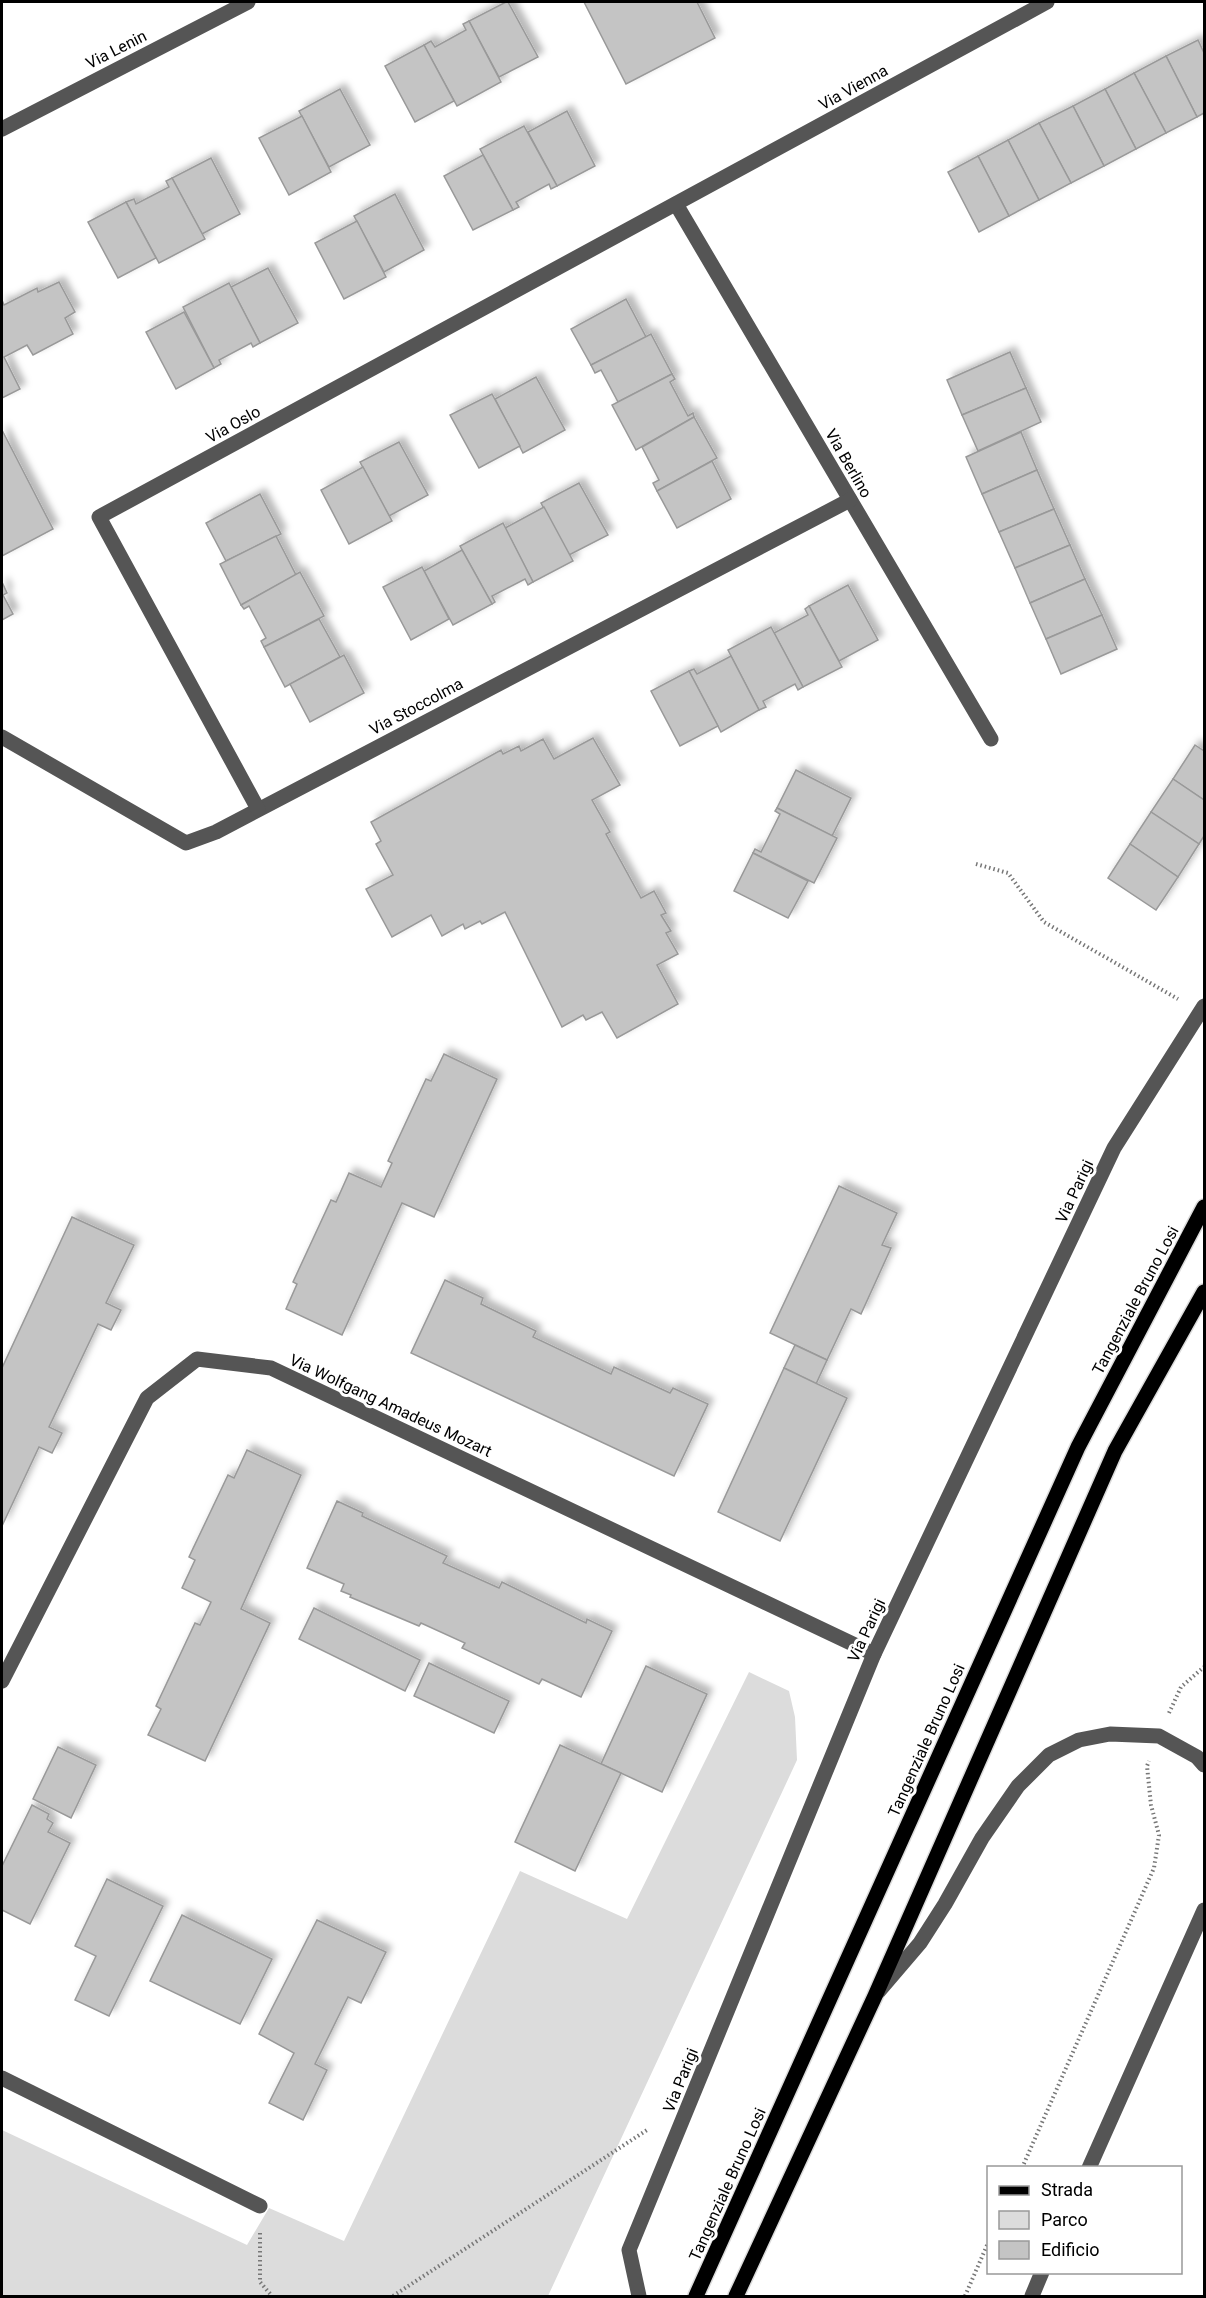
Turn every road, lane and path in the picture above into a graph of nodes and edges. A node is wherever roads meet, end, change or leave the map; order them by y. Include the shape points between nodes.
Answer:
1 (248, 2) edge
2 (1047, 2) edge
3 (2, 129) edge
4 (676, 204) junction
5 (850, 500) junction
6 (2, 737) edge
7 (991, 740) dead end
8 (258, 809) junction
9 (976, 864) dead end
10 (1203, 1009) edge
11 (1204, 1206) edge
12 (1204, 1292) edge
13 (874, 1654) junction
14 (1204, 1667) edge
15 (2, 1681) edge
16 (1159, 1736) junction
17 (1204, 1765) edge
18 (1204, 1910) edge
19 (876, 1996) junction
20 (2, 2078) edge
21 (651, 2127) dead end
22 (1023, 2166) edge
23 (1090, 2166) edge
24 (260, 2206) joint
25 (987, 2245) edge
26 (1041, 2274) edge
27 (272, 2296) edge
28 (393, 2296) edge
29 (639, 2296) edge
30 (696, 2296) edge
31 (736, 2296) edge
32 (964, 2296) edge
33 (1032, 2296) edge

1 - 3 street, Via Lenin
2 - 4 street, Via Vienna
4 - 5 street, Via Berlino
4 - 8 street, Via Oslo via 99,517
5 - 7 street, Via Berlino
5 - 8 street, Via Stoccolma
6 - 8 street, Via Stoccolma via 186,843
9 - 10 path via 1008,873 1044,922
10 - 13 street, Via Parigi via 1114,1148
11 - 30 main road, Tangenziale Bruno Losi via 1078,1447
12 - 19 main road via 1115,1451
13 - 15 street, Via Wolfgang Amadeus Mozart via 271,1368 197,1359 147,1398
13 - 29 street, Via Parigi via 629,2250
14 - 16 path via 1181,1687
16 - 17 street
16 - 19 street via 1110,1734 1079,1740 1049,1755 1018,1786 982,1838 921,1943
16 - 22 path via 1147,1766 1159,1835 1154,1868
18 - 23 street
19 - 31 main road
20 - 24 street
21 - 28 path
24 - 27 path via 260,2282
25 - 32 path
26 - 33 street

